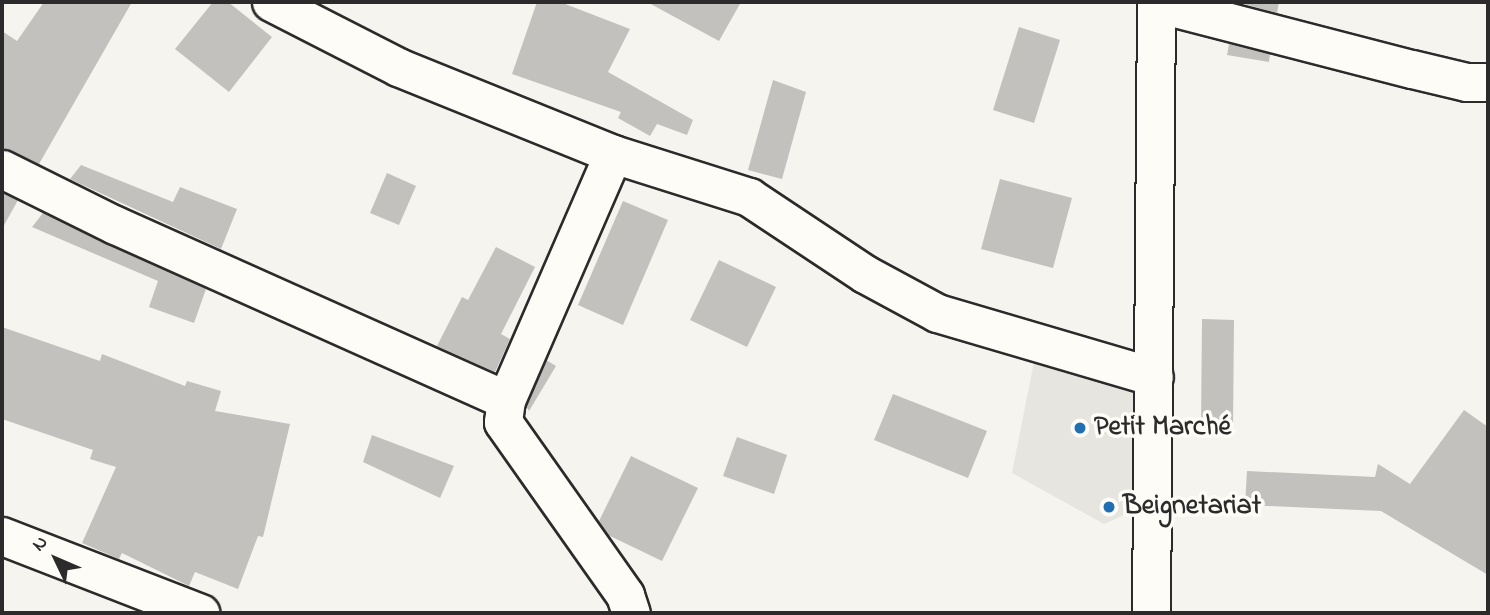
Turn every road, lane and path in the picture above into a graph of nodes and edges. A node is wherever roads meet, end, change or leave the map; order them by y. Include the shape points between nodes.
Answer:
1 (271, 2) edge
2 (1156, 2) edge
3 (1488, 82) edge
4 (613, 154) junction
5 (2, 169) edge
6 (1154, 377) junction
7 (506, 400) junction
8 (2, 536) edge
9 (201, 613) edge
10 (631, 613) edge
11 (1151, 613) edge

1 - 4 street via 398,67
2 - 3 street via 1412,69 1466,82
2 - 6 street
4 - 6 street via 749,197 865,274 937,313
4 - 7 street
5 - 7 street via 114,225
6 - 11 street
7 - 10 street via 503,422 515,444 625,595
8 - 9 street

